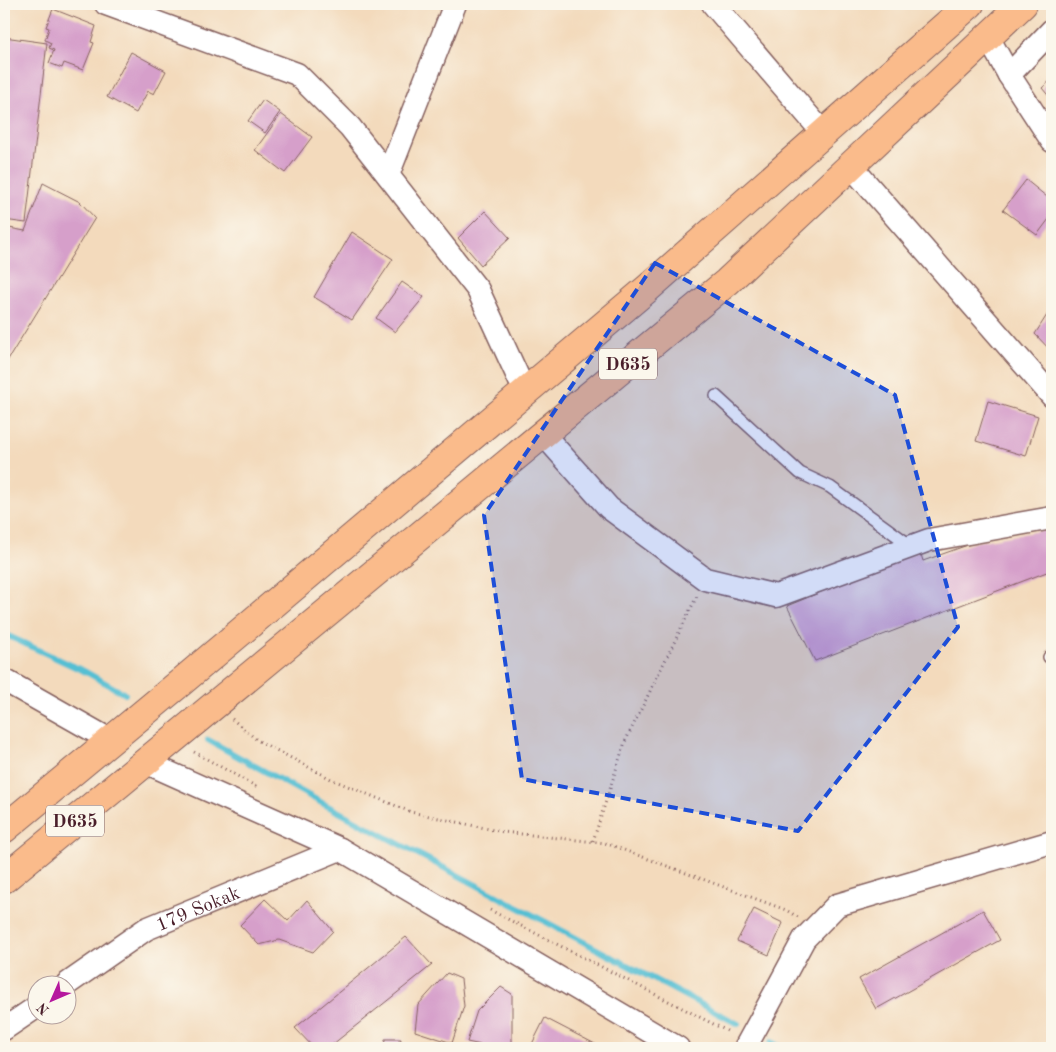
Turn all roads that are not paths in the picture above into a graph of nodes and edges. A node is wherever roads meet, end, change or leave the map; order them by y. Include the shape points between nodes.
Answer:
1 (106, 4) edge
2 (454, 4) edge
3 (713, 4) edge
4 (970, 4) edge
5 (1023, 4) edge
6 (1052, 30) edge
7 (988, 37) junction
8 (1009, 75) junction
9 (824, 134) junction
10 (1052, 141) edge
11 (851, 166) junction
12 (388, 175) junction
13 (525, 392) junction
14 (716, 396) dead end
15 (1052, 396) edge
16 (543, 434) junction
17 (1052, 518) edge
18 (911, 546) junction
19 (4, 680) edge
20 (110, 740) junction
21 (145, 762) junction
22 (4, 829) edge
23 (1052, 842) edge
24 (340, 849) junction
25 (4, 879) edge
26 (78, 976) edge
27 (28, 1013) edge
28 (4, 1029) edge
29 (652, 1043) edge
30 (678, 1048) edge
31 (745, 1048) edge

1 - 12 street via 297,74 350,127
2 - 12 street
3 - 9 street
4 - 9 highway, D635
5 - 7 highway, D635
6 - 8 street
7 - 8 street
7 - 11 highway, D635
8 - 10 street
9 - 13 highway, D635
11 - 15 street
11 - 16 highway, D635 via 727,282
12 - 13 street via 478,290
13 - 20 highway, D635
14 - 18 lane via 800,473 830,487
16 - 18 street via 609,508 706,579 776,596
16 - 21 highway, D635
17 - 18 street
19 - 20 street
20 - 22 highway, D635
21 - 24 street
21 - 25 highway, D635
23 - 31 street, bridge via 838,905 804,939
24 - 26 street, 179 Sokak via 146,929
24 - 29 street
27 - 28 street
29 - 30 street

